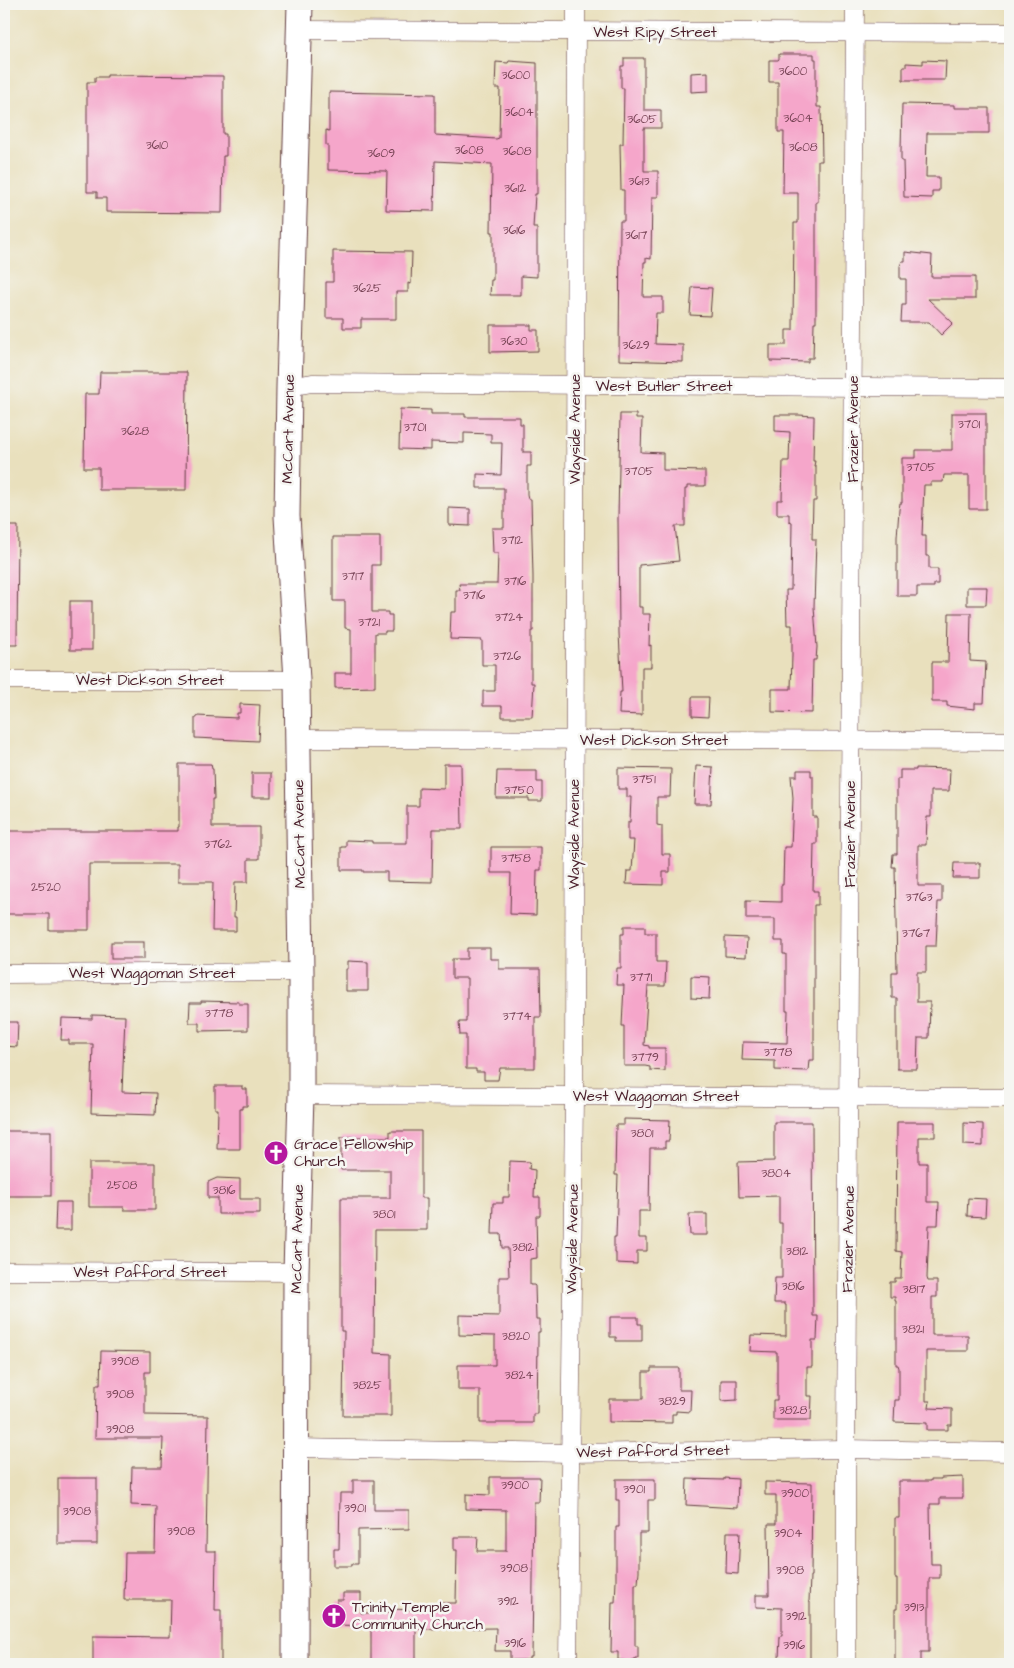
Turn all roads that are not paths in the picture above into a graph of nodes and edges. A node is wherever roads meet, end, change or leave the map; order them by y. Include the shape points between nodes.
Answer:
1 (300, 4) edge
2 (576, 4) edge
3 (856, 4) edge
4 (301, 30) junction
5 (576, 31) junction
6 (855, 33) junction
7 (1010, 33) edge
8 (576, 385) junction
9 (288, 387) junction
10 (853, 387) junction
11 (1010, 388) edge
12 (4, 680) edge
13 (297, 680) junction
14 (298, 739) junction
15 (575, 740) junction
16 (851, 741) junction
17 (1010, 741) edge
18 (301, 972) junction
19 (4, 974) edge
20 (301, 1095) junction
21 (574, 1096) junction
22 (849, 1097) junction
23 (1010, 1098) edge
24 (4, 1271) edge
25 (296, 1272) junction
26 (296, 1448) junction
27 (846, 1449) junction
28 (1010, 1452) edge
29 (570, 1453) junction
30 (295, 1664) edge
31 (568, 1664) edge
32 (846, 1664) edge

1 - 4 main road, McCart Avenue
2 - 5 street, Wayside Avenue
3 - 6 street, Frazier Avenue
4 - 5 street, West Ripy Street
4 - 9 main road, McCart Avenue
5 - 6 street, West Ripy Street
5 - 8 street, Wayside Avenue
6 - 7 street, West Ripy Street
6 - 10 street, Frazier Avenue
8 - 9 street, West Butler Street via 312,383
8 - 10 street, West Butler Street
8 - 15 street, Wayside Avenue
9 - 13 main road, McCart Avenue via 287,516
10 - 11 street, West Butler Street
10 - 16 street, Frazier Avenue
12 - 13 street, West Dickson Street
13 - 14 main road, McCart Avenue
14 - 15 street, West Dickson Street
14 - 18 main road, McCart Avenue
15 - 16 street, West Dickson Street
15 - 21 street, Wayside Avenue
16 - 17 street, West Dickson Street
16 - 22 street, Frazier Avenue
18 - 19 street, West Waggoman Street
18 - 20 main road, McCart Avenue
20 - 21 street, West Waggoman Street
20 - 25 main road, McCart Avenue
21 - 22 street, West Waggoman Street
21 - 29 street, Wayside Avenue
22 - 23 street, West Waggoman Street
22 - 27 street, Frazier Avenue
24 - 25 street, West Pafford Street
25 - 26 main road, McCart Avenue
26 - 29 street, West Pafford Street
26 - 30 main road, McCart Avenue
27 - 28 street, West Pafford Street
27 - 29 street, West Pafford Street
27 - 32 street, Frazier Avenue
29 - 31 street, Wayside Avenue

